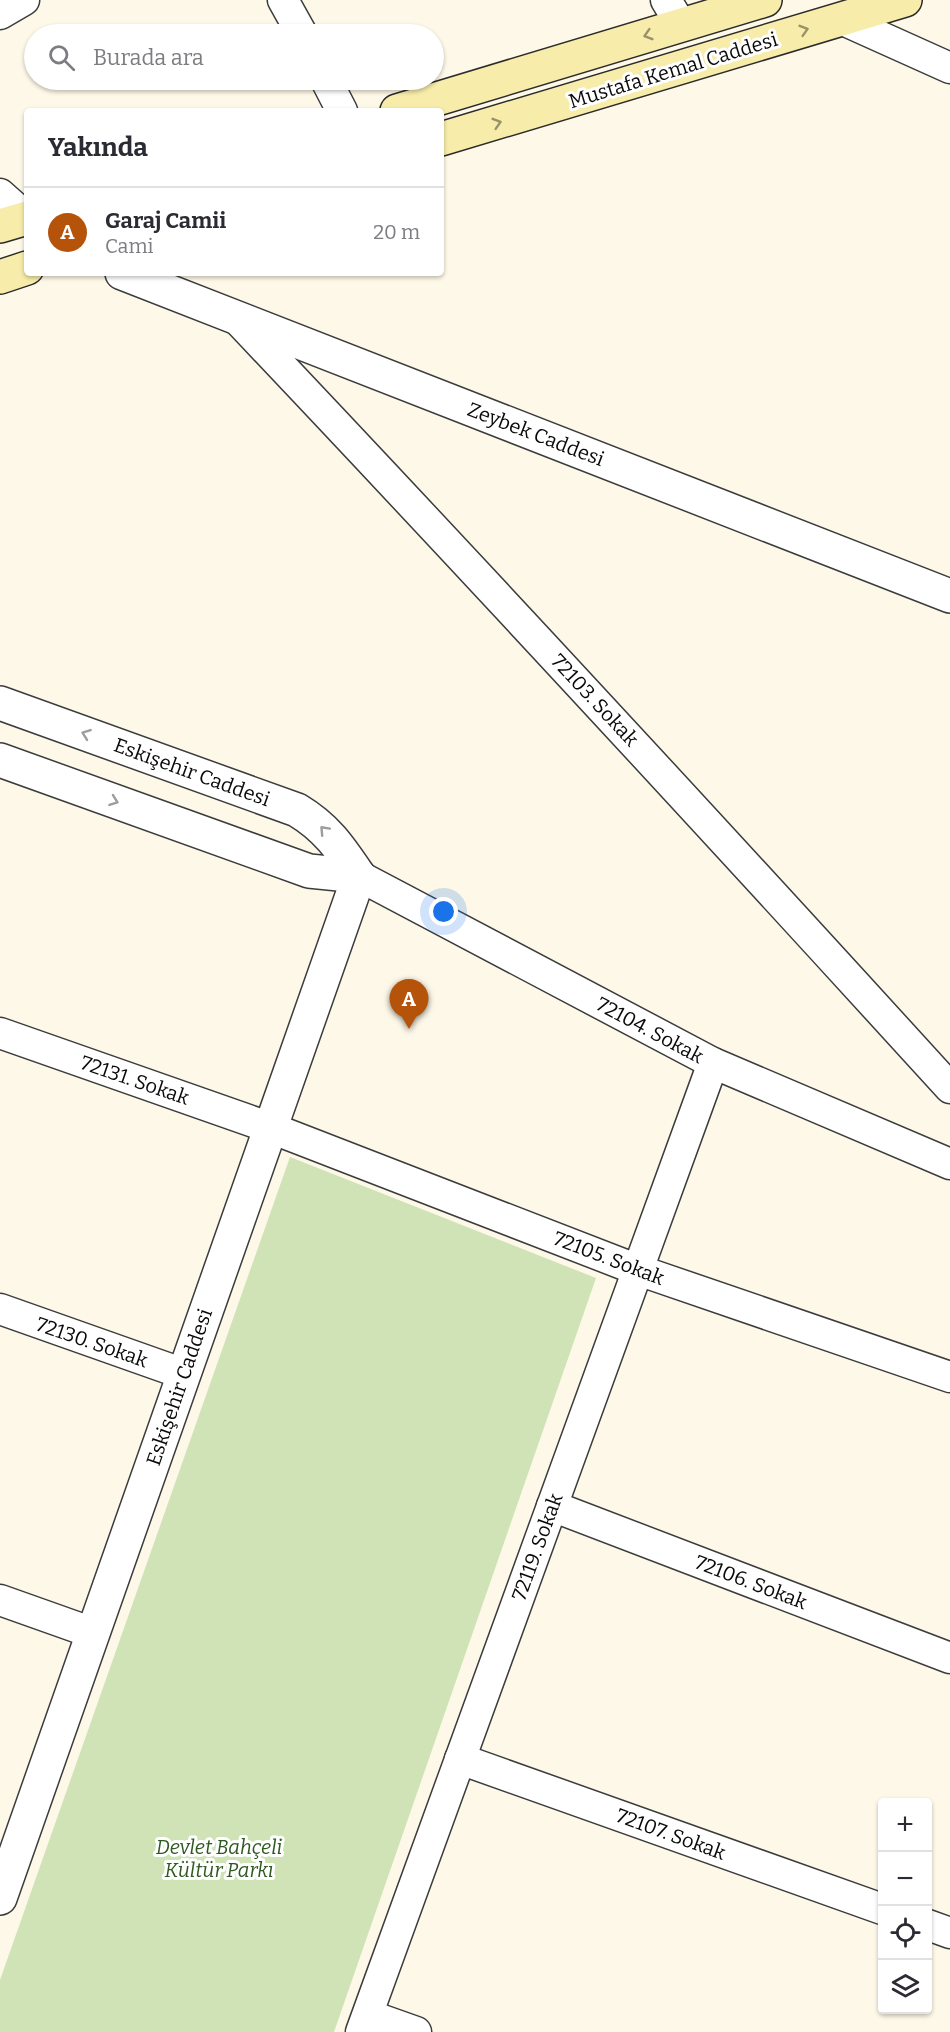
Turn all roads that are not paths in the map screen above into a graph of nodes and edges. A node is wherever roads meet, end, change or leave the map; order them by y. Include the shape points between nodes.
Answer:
1 (24, 0) edge
2 (283, 0) edge
3 (765, 0) edge
4 (905, 0) edge
5 (674, 13) edge
6 (0, 14) edge
7 (841, 19) junction
8 (296, 24) edge
9 (950, 68) edge
10 (331, 90) edge
11 (340, 108) edge
12 (405, 108) edge
13 (444, 139) edge
14 (0, 194) edge
15 (24, 215) edge
16 (24, 219) edge
17 (0, 226) edge
18 (24, 269) edge
19 (130, 276) edge
20 (0, 277) edge
21 (235, 317) junction
22 (950, 596) edge
23 (0, 704) edge
24 (0, 760) edge
25 (359, 876) junction
26 (0, 1033) edge
27 (713, 1063) junction
28 (950, 1088) edge
29 (271, 1128) junction
30 (950, 1164) edge
31 (638, 1270) junction
32 (0, 1309) edge
33 (184, 1374) junction
34 (950, 1377) edge
35 (552, 1506) junction
36 (0, 1600) edge
37 (93, 1633) junction
38 (950, 1658) edge
39 (460, 1759) junction
40 (3, 1880) edge
41 (878, 1908) edge
42 (932, 1927) edge
43 (950, 1933) edge
44 (365, 2023) edge
45 (416, 2032) edge

1 - 6 street
2 - 8 street
3 - 5 main road, Mustafa Kemal Caddesi
4 - 7 main road, Mustafa Kemal Caddesi
5 -> 12 main road, Mustafa Kemal Caddesi
7 - 9 street
13 -> 7 main road, Mustafa Kemal Caddesi
10 - 11 street
14 - 15 street
16 - 17 main road
18 - 20 main road
19 - 21 street, Zeybek Caddesi
21 - 22 street, Zeybek Caddesi
21 - 28 street, 72103. Sokak via 724,839
25 -> 23 street, Eskişehir Caddesi via 316,821 297,810
24 -> 25 street via 309,871
25 - 27 street, 72104. Sokak
25 - 29 street, Eskişehir Caddesi
26 - 29 street, 72131. Sokak
27 - 30 street, 72104. Sokak
27 - 31 street, 72119. Sokak
29 - 31 street, 72105. Sokak
29 - 33 street, Eskişehir Caddesi
31 - 34 street, 72105. Sokak
31 - 35 street, 72119. Sokak
32 - 33 street, 72130. Sokak
33 - 37 street, Eskişehir Caddesi
35 - 38 street, 72106. Sokak
35 - 39 street, 72119. Sokak
36 - 37 street
37 - 40 street, Eskişehir Caddesi
39 - 41 street, 72107. Sokak
39 - 44 street, 72119. Sokak
42 - 43 street
44 - 45 street

